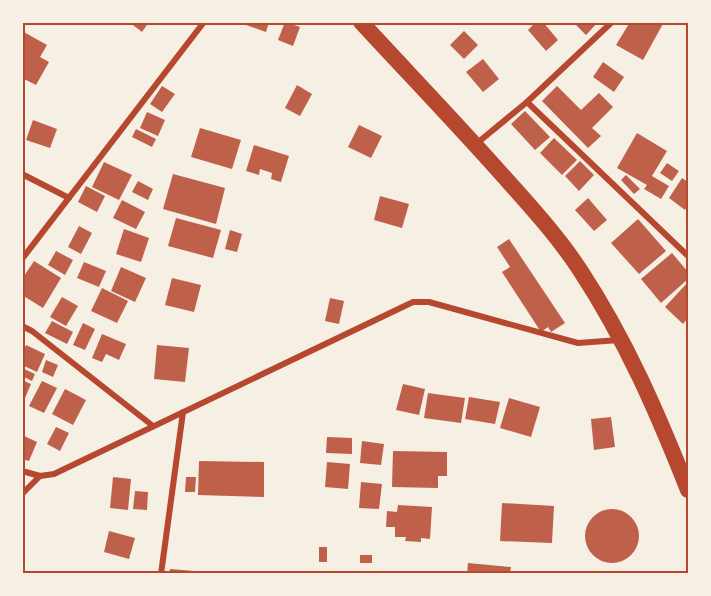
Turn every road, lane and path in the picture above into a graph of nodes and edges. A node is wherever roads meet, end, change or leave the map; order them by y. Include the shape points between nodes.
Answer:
1 (204, 22) edge
2 (361, 22) edge
3 (612, 22) edge
4 (527, 102) junction
5 (475, 144) junction
6 (22, 174) edge
7 (69, 198) junction
8 (688, 256) edge
9 (22, 259) edge
10 (22, 326) edge
11 (623, 340) junction
12 (183, 412) junction
13 (153, 426) junction
14 (22, 471) edge
15 (40, 476) junction
16 (688, 490) edge
17 (22, 494) edge
18 (160, 573) edge

1 - 7 street
2 - 5 highway
3 - 4 street
4 - 5 street
4 - 8 street
5 - 11 highway via 579,269
6 - 7 street
7 - 9 street
10 - 13 street
11 - 12 street via 578,343 429,302 414,302
11 - 16 highway
12 - 13 street
12 - 18 street
13 - 15 street via 54,474
14 - 15 street
15 - 17 street

